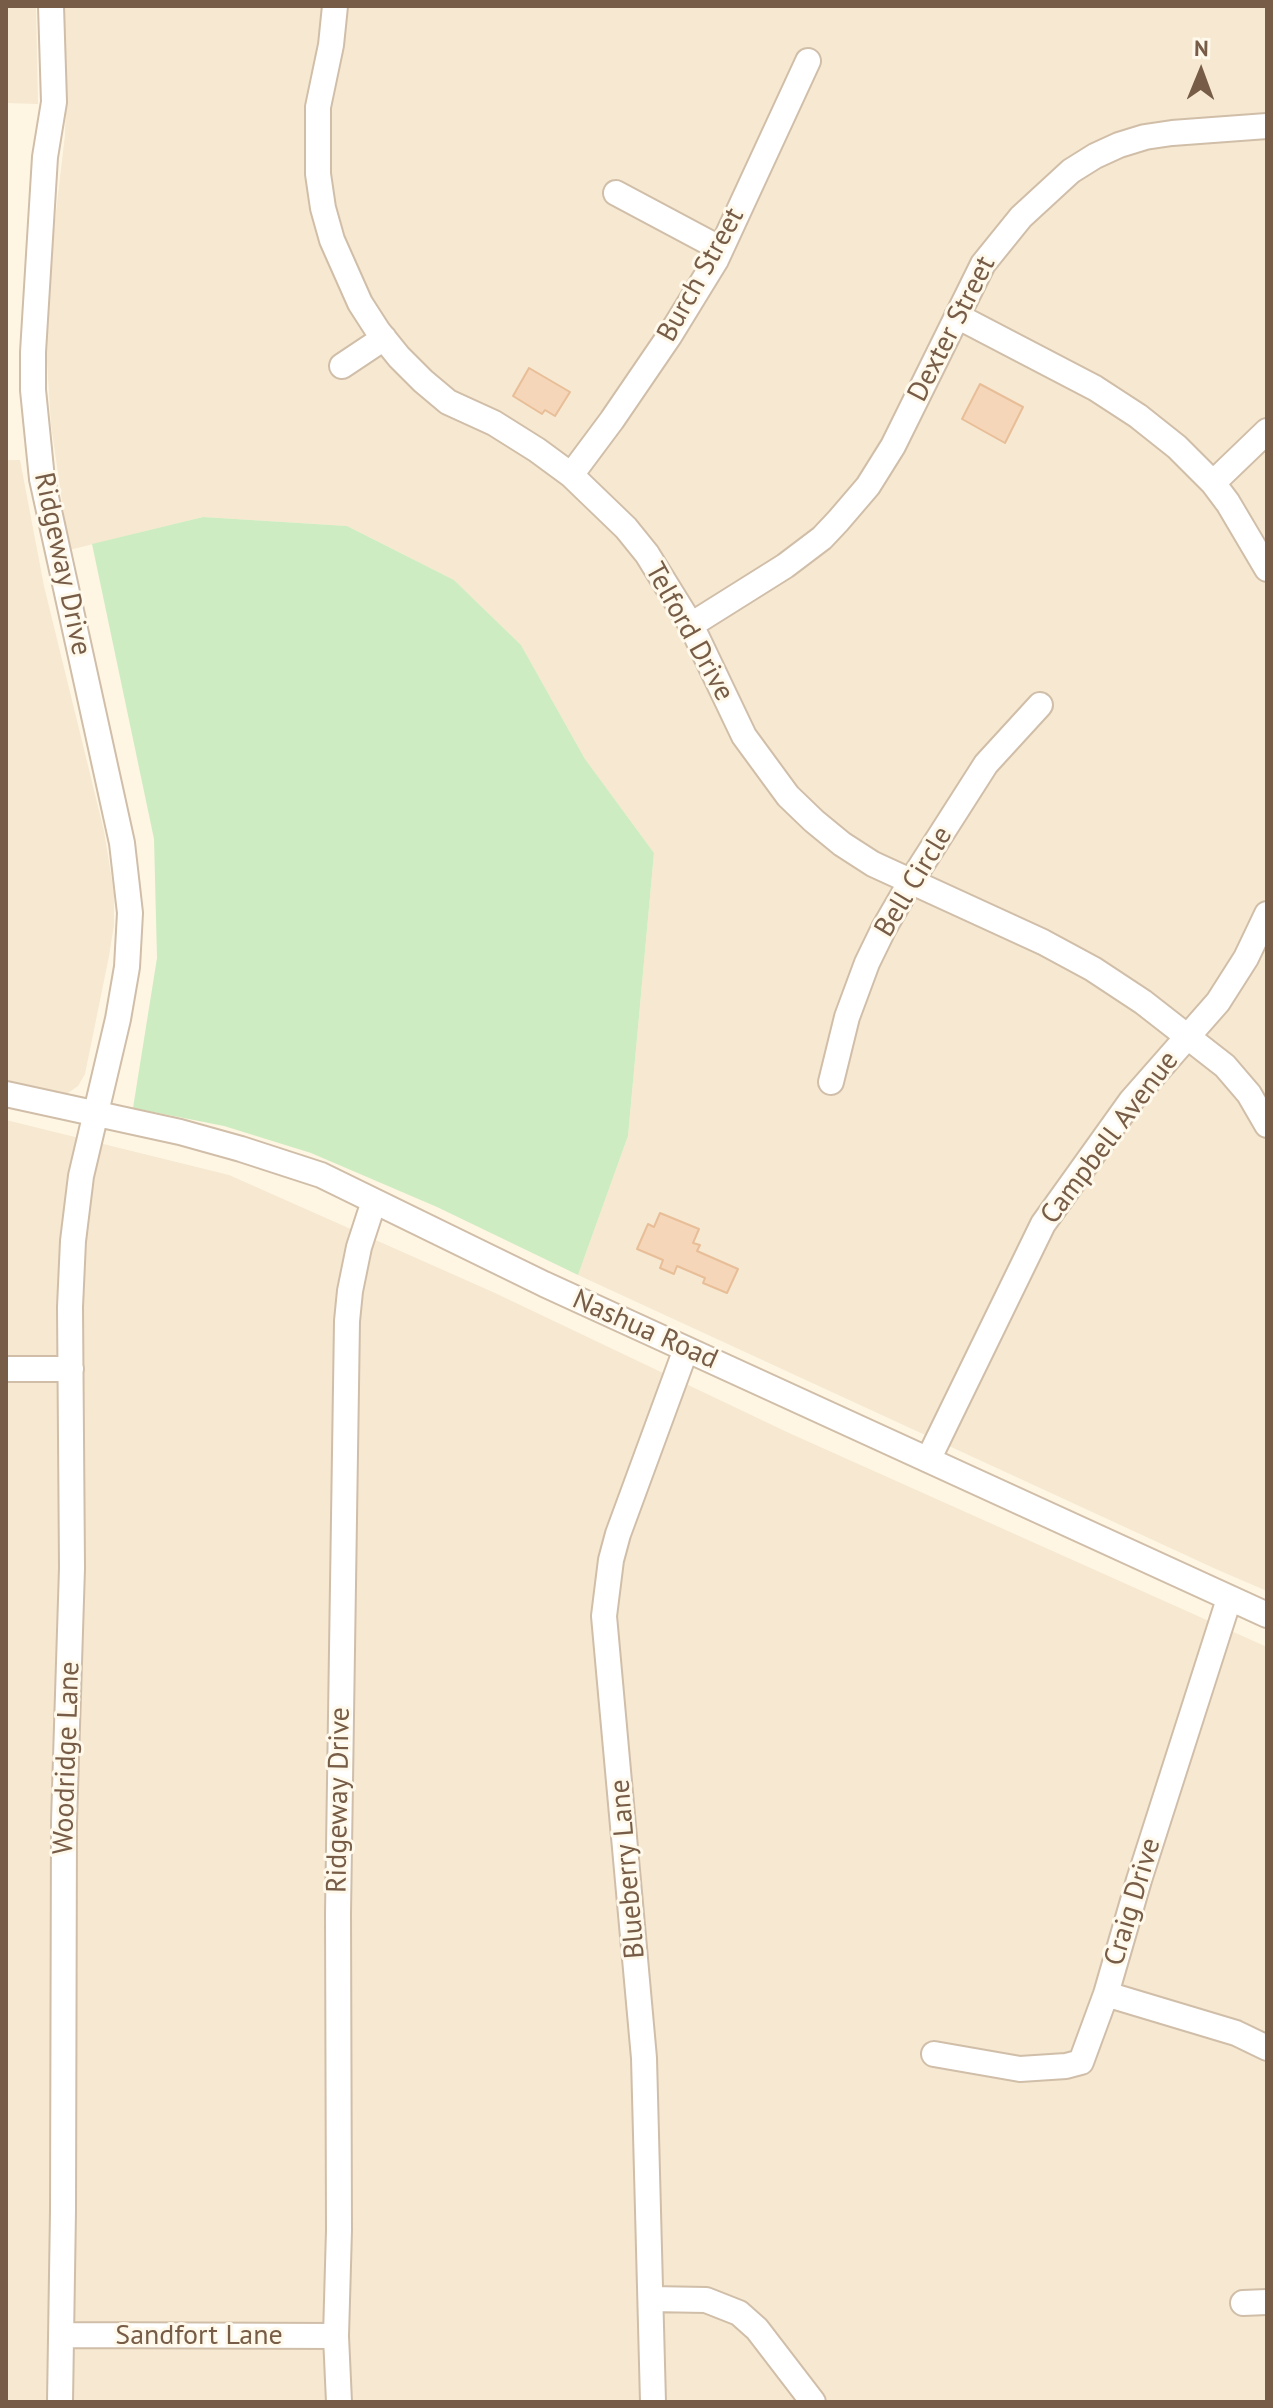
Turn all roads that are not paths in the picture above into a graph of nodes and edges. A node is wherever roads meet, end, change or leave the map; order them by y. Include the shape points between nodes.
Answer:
1 (51, 6) edge
2 (335, 6) edge
3 (808, 61) dead end
4 (1267, 126) edge
5 (616, 193) dead end
6 (721, 249) junction
7 (957, 316) junction
8 (384, 338) junction
9 (342, 366) dead end
10 (1267, 431) edge
11 (571, 475) junction
12 (1213, 483) junction
13 (1267, 569) edge
14 (691, 625) junction
15 (1040, 705) dead end
16 (910, 883) junction
17 (1267, 914) edge
18 (1188, 1036) junction
19 (831, 1082) dead end
20 (6, 1094) edge
21 (94, 1115) junction
22 (1267, 1125) edge
23 (374, 1201) junction
24 (686, 1349) junction
25 (6, 1369) edge
26 (71, 1369) junction
27 (928, 1460) junction
28 (1229, 1599) junction
29 (1267, 1615) edge
30 (1106, 1994) junction
31 (1267, 2048) edge
32 (934, 2054) dead end
33 (651, 2299) junction
34 (62, 2335) junction
35 (336, 2336) junction
36 (60, 2402) edge
37 (339, 2402) edge
38 (653, 2402) edge
39 (813, 2402) edge

1 - 21 street, Ridgeway Drive via 54,102 45,157 33,390 42,479 122,843 130,913 118,1019
2 - 8 street, Telford Drive via 316,140 323,208 344,272
3 - 6 street, Burch Street
4 - 7 street, Dexter Street via 1145,137 1095,156 1071,171 1001,239
5 - 6 street
6 - 11 street, Burch Street via 670,335
7 - 12 street via 1138,416
7 - 14 street, Dexter Street via 893,446 838,521 794,560
8 - 9 street
8 - 11 street, Telford Drive via 448,402 494,423
10 - 12 street
11 - 14 street, Telford Drive via 647,554
12 - 13 street
14 - 16 street, Telford Drive via 744,736 788,796 842,844
15 - 16 street, Bell Circle via 986,764
16 - 18 street, Telford Drive via 1093,969
16 - 19 street, Bell Circle via 867,963
17 - 18 street, Campbell Avenue via 1218,1002
18 - 22 street, Telford Drive via 1225,1066
18 - 27 street, Campbell Avenue via 1131,1101 1043,1224
20 - 21 street, Nashua Road
21 - 23 street, Nashua Road via 241,1149 321,1175
21 - 26 street, Woodridge Lane via 73,1241
23 - 24 street, Nashua Road
23 - 35 street, Ridgeway Drive via 359,1247 347,1321
24 - 27 street, Nashua Road
24 - 33 street, Blueberry Lane via 618,1534 604,1616 644,2058
25 - 26 street
26 - 34 street, Woodridge Lane
27 - 28 street, Nashua Road
28 - 29 street, Nashua Road
28 - 30 street, Craig Drive
30 - 31 street via 1236,2033
30 - 32 street, Craig Drive via 1081,2062 1020,2069
33 - 38 street, Blueberry Lane
33 - 39 street via 706,2300 739,2313
34 - 35 street, Sandfort Lane
34 - 36 street, Woodridge Lane
35 - 37 street, Ridgeway Drive

